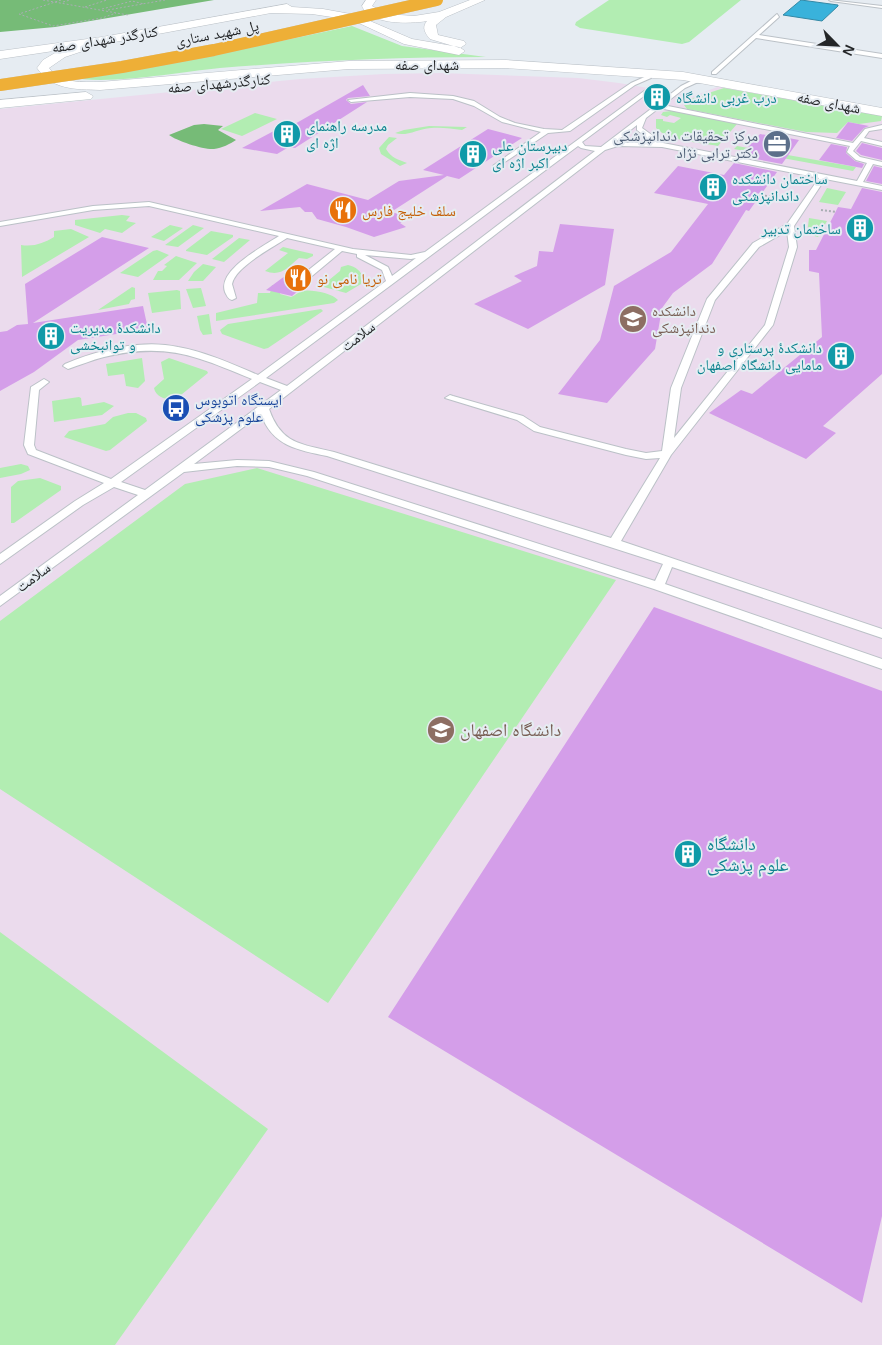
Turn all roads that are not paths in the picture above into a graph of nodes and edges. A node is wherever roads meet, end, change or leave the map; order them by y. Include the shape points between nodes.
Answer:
1 (287, 0) edge
2 (323, 0) edge
3 (371, 0) edge
4 (406, 0) edge
5 (437, 0) edge
6 (480, 0) edge
7 (831, 0) edge
8 (882, 7) edge
9 (268, 10) junction
10 (442, 15) junction
11 (777, 16) dead end
12 (756, 36) junction
13 (102, 41) junction
14 (469, 46) dead end
15 (0, 48) edge
16 (0, 55) edge
17 (882, 56) edge
18 (439, 64) junction
19 (591, 68) junction
20 (0, 72) edge
21 (0, 76) edge
22 (649, 76) junction
23 (716, 77) junction
24 (0, 85) edge
25 (0, 89) edge
26 (351, 100) dead end
27 (882, 102) edge
28 (0, 104) edge
29 (628, 106) junction
30 (655, 108) junction
31 (882, 112) edge
32 (643, 118) junction
33 (882, 127) edge
34 (547, 131) junction
35 (856, 142) junction
36 (579, 143) junction
37 (882, 144) edge
38 (662, 145) junction
39 (601, 150) junction
40 (871, 162) junction
41 (882, 164) edge
42 (496, 166) dead end
43 (823, 177) junction
44 (859, 184) junction
45 (882, 188) edge
46 (0, 224) edge
47 (790, 226) junction
48 (286, 235) junction
49 (341, 248) junction
50 (354, 252) junction
51 (431, 253) junction
52 (309, 274) dead end
53 (390, 282) junction
54 (232, 298) dead end
55 (68, 366) dead end
56 (258, 379) junction
57 (44, 382) dead end
58 (286, 389) junction
59 (450, 398) dead end
60 (264, 408) junction
61 (667, 454) junction
62 (180, 469) junction
63 (114, 482) junction
64 (145, 494) junction
65 (614, 543) junction
66 (0, 560) edge
67 (669, 562) junction
68 (658, 586) junction
69 (0, 602) edge
70 (882, 634) edge
71 (882, 664) edge

1 - 15 main road
2 - 9 main road
3 - 10 main road via 366,6 368,9 388,17 421,19
4 - 21 highway, پل شهید ستاری via 224,41
5 - 24 highway, پل شهید ستاری, bridge via 231,47
6 - 10 main road
7 - 8 lane
9 - 13 main road, کنارگذر شهدای صفه
9 - 23 main road, شهدای صفه via 322,11 358,19 412,42 463,52 604,59
10 - 14 main road via 430,24 434,37
11 - 12 lane
12 - 17 lane
12 - 23 lane
13 - 16 main road, کنارگذر شهدای صفه
13 - 18 main road, شهدای صفه via 69,51 46,62 43,68 54,81 100,86 301,68
18 - 19 main road, شهدای صفه
18 - 28 main road, کنارگذرشهدای صفه
19 - 22 lane
19 - 23 main road, شهدای صفه
20 - 25 main road via 9,78
22 - 29 lane, سلامت via 657,88
22 - 34 lane via 568,130 559,133
23 - 27 main road, شهدای صفه
23 - 30 lane, سلامت via 695,81 673,91
23 - 31 main road, شهدای صفه
26 - 34 lane via 402,94 437,95 470,101 506,122
29 - 30 lane
29 - 36 lane, سلامت
30 - 32 lane, سلامت
30 - 35 lane
32 - 38 lane via 639,129
32 - 39 lane, سلامت
33 - 35 lane via 867,130
34 - 42 lane
35 - 37 lane
35 - 40 lane via 849,151 852,156
36 - 39 lane
36 - 51 lane, سلامت
38 - 39 lane via 618,144
38 - 43 lane
39 - 58 lane, سلامت
40 - 41 lane
40 - 44 lane
43 - 44 lane
43 - 47 lane
44 - 45 lane
46 - 48 lane via 123,204 150,204
47 - 61 lane via 793,247 769,325
47 - 61 lane via 756,245 712,299 676,388
48 - 49 lane
48 - 54 lane via 250,260 230,279 228,288
49 - 50 lane
49 - 52 lane
50 - 51 lane via 410,257
50 - 53 lane via 385,270
51 - 53 lane, سلامت
53 - 56 lane, سلامت
55 - 56 lane via 101,354 167,347
56 - 58 lane
56 - 63 lane, سلامت
57 - 63 lane via 34,389 29,445 32,452
58 - 60 lane, سلامت
59 - 61 lane via 520,418 537,428 626,452 646,456
60 - 62 lane, سلامت
60 - 65 lane via 268,425 278,437 297,446
61 - 65 lane
62 - 64 lane, سلامت
62 - 68 lane via 237,463 269,464 310,474
63 - 64 lane
63 - 66 lane, سلامت
64 - 69 lane, سلامت
65 - 67 lane
67 - 68 lane
67 - 70 lane
68 - 71 lane

